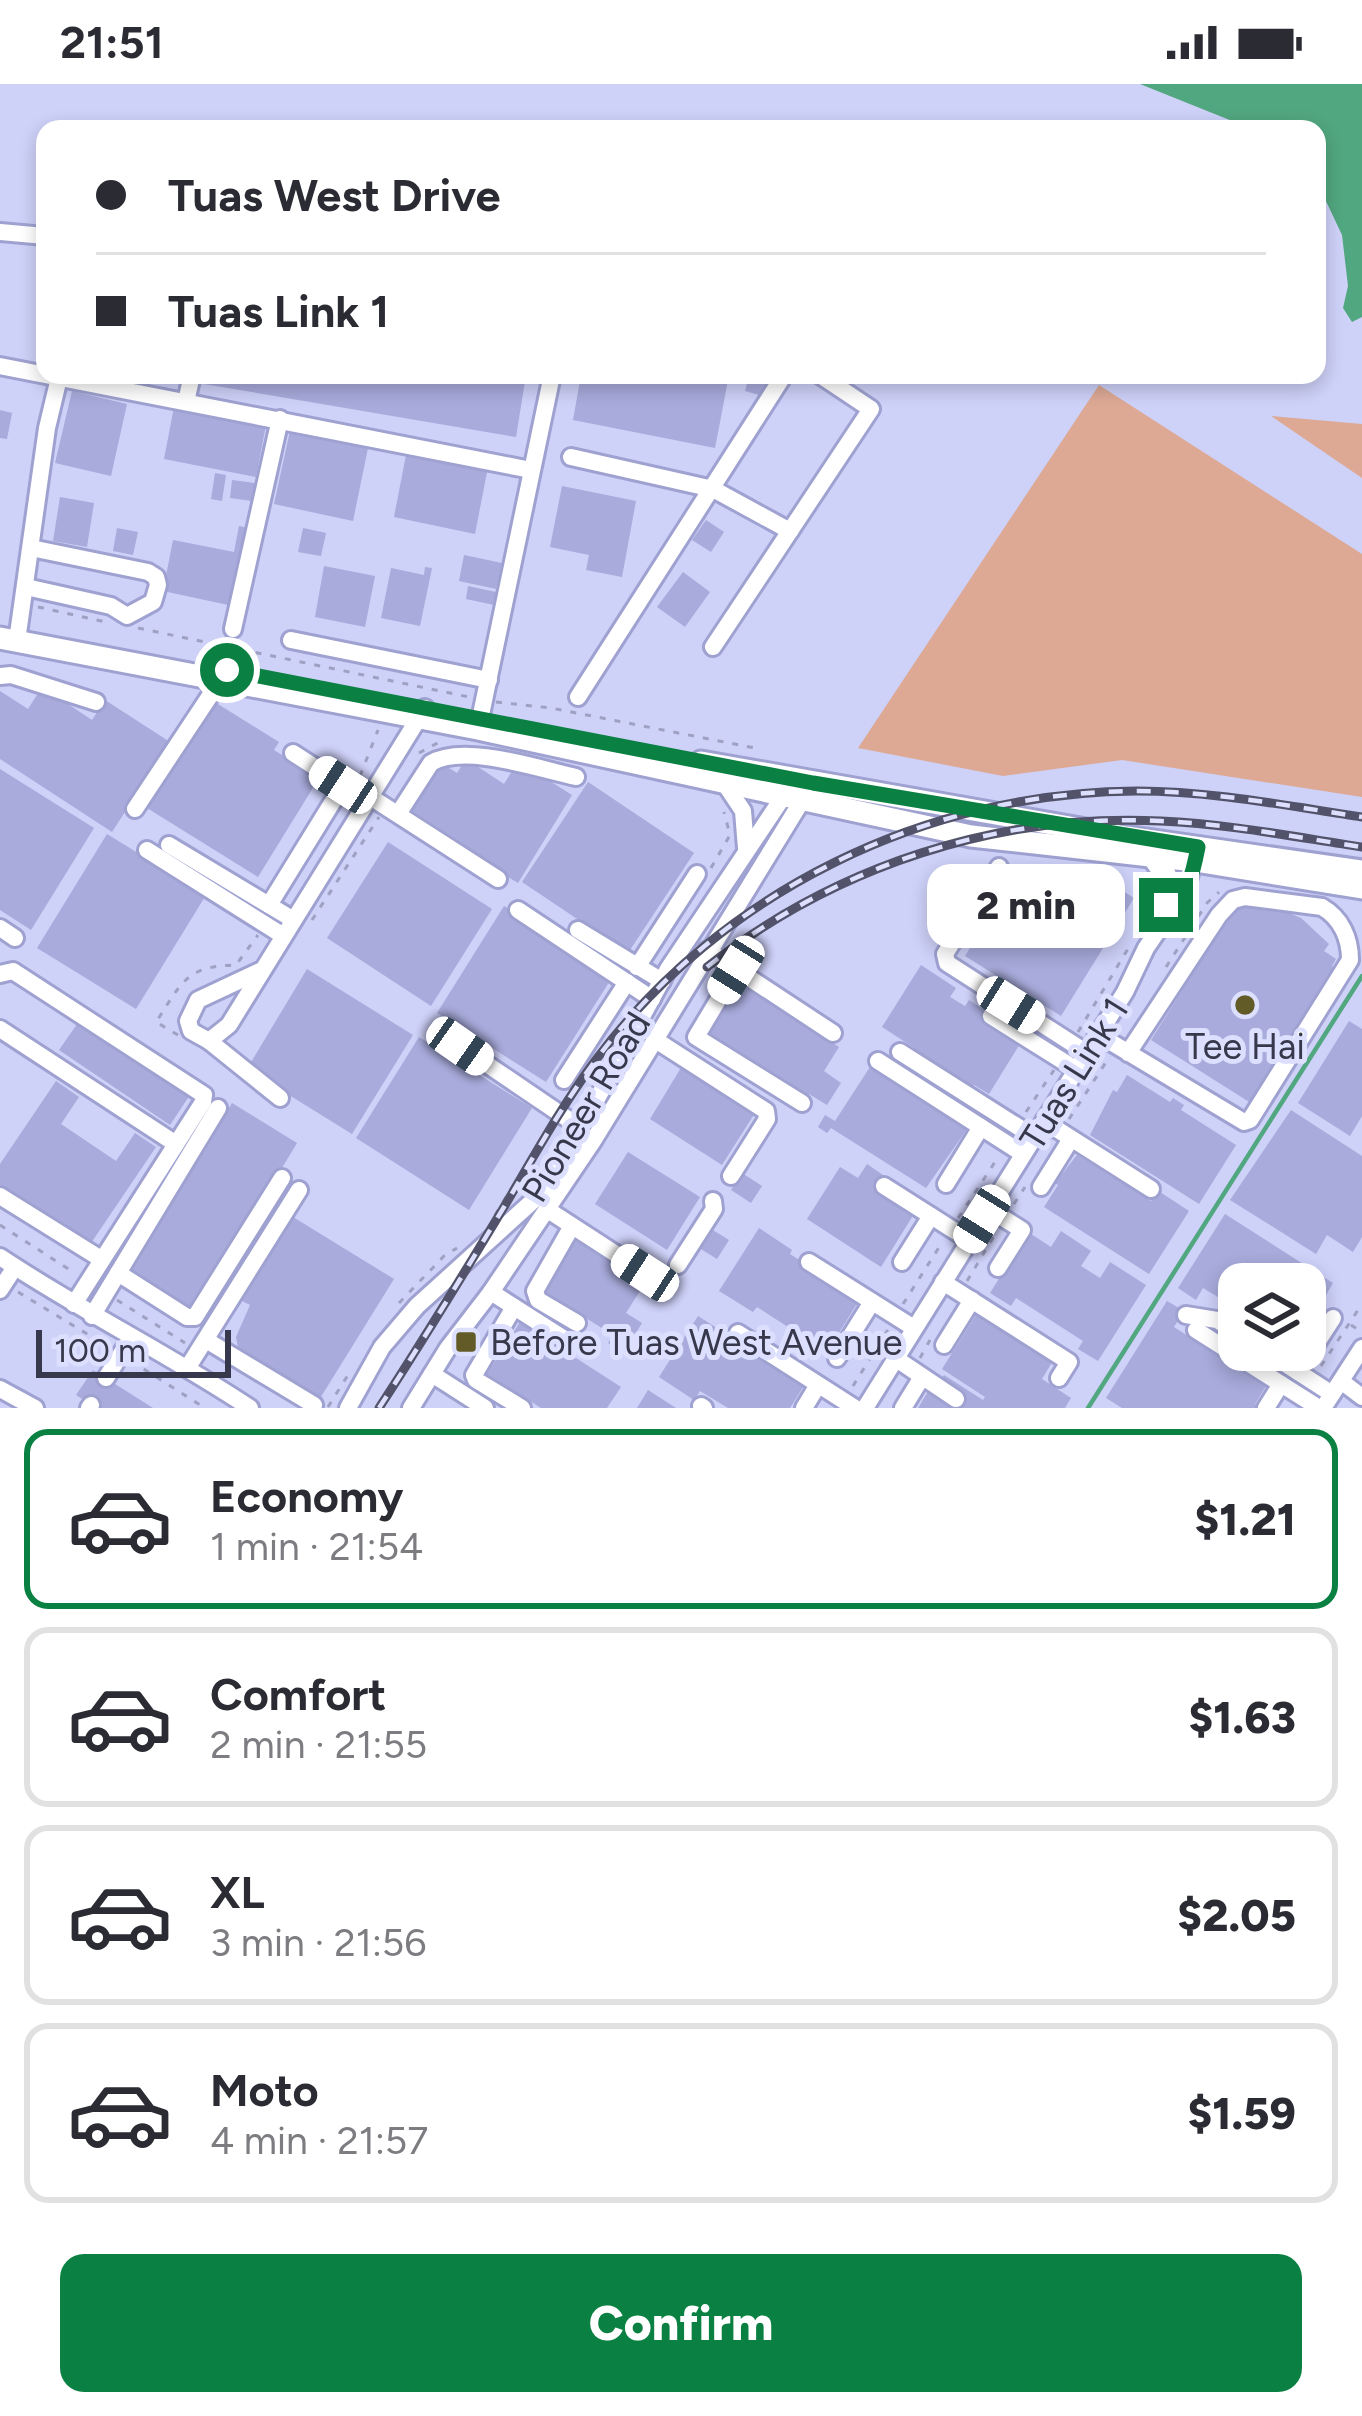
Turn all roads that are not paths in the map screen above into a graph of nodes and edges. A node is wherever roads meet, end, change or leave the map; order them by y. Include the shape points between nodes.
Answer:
1 (0, 232) edge
2 (36, 235) edge
3 (0, 366) edge
4 (36, 373) edge
5 (57, 384) edge
6 (90, 384) edge
7 (190, 384) edge
8 (550, 384) edge
9 (778, 384) edge
10 (834, 384) edge
11 (186, 402) junction
12 (280, 419) junction
13 (571, 457) dead end
14 (531, 470) junction
15 (713, 488) junction
16 (790, 531) junction
17 (32, 548) junction
18 (25, 595) junction
19 (233, 629) dead end
20 (9, 633) edge
21 (291, 640) dead end
22 (712, 647) dead end
23 (224, 675) junction
24 (0, 676) edge
25 (489, 680) junction
26 (578, 697) dead end
27 (96, 702) dead end
28 (422, 713) junction
29 (481, 716) junction
30 (293, 753) dead end
31 (576, 777) dead end
32 (723, 781) junction
33 (343, 785) junction
34 (798, 789) junction
35 (368, 798) junction
36 (135, 809) dead end
37 (398, 814) junction
38 (169, 845) dead end
39 (746, 849) junction
40 (148, 850) dead end
41 (1191, 853) junction
42 (1153, 857) junction
43 (999, 867) dead end
44 (1362, 872) edge
45 (697, 874) dead end
46 (498, 879) dead end
47 (1362, 888) edge
48 (269, 905) junction
49 (1160, 908) junction
50 (518, 910) dead end
51 (292, 919) junction
52 (578, 930) dead end
53 (282, 935) junction
54 (707, 950) junction
55 (736, 970) junction
56 (260, 971) junction
57 (0, 974) edge
58 (632, 975) junction
59 (662, 981) junction
60 (652, 999) junction
61 (991, 1016) dead end
62 (0, 1029) edge
63 (833, 1033) dead end
64 (1099, 1035) junction
65 (654, 1039) junction
66 (209, 1041) junction
67 (460, 1046) dead end
68 (1079, 1048) junction
69 (899, 1052) dead end
70 (1128, 1053) junction
71 (878, 1061) dead end
72 (1069, 1065) junction
73 (564, 1080) dead end
74 (280, 1098) dead end
75 (802, 1103) dead end
76 (218, 1108) dead end
77 (981, 1127) junction
78 (580, 1128) junction
79 (1039, 1129) junction
80 (1071, 1138) junction
81 (176, 1144) junction
82 (1024, 1154) junction
83 (731, 1176) dead end
84 (282, 1178) dead end
85 (946, 1184) dead end
86 (884, 1186) dead end
87 (1041, 1187) dead end
88 (299, 1190) dead end
89 (1151, 1190) dead end
90 (0, 1196) edge
91 (713, 1201) dead end
92 (989, 1209) junction
93 (548, 1210) junction
94 (932, 1216) junction
95 (572, 1226) junction
96 (969, 1240) junction
97 (101, 1259) junction
98 (8, 1262) edge
99 (809, 1262) dead end
100 (902, 1262) dead end
101 (678, 1265) dead end
102 (998, 1268) dead end
103 (118, 1273) junction
104 (645, 1273) dead end
105 (943, 1282) junction
106 (2, 1287) edge
107 (491, 1292) junction
108 (972, 1300) junction
109 (872, 1302) junction
110 (74, 1304) junction
111 (514, 1307) junction
112 (92, 1316) junction
113 (1218, 1321) edge
114 (1341, 1321) road end
115 (577, 1323) dead end
116 (914, 1328) junction
117 (738, 1334) dead end
118 (206, 1340) junction
119 (566, 1340) dead end
120 (1218, 1341) edge
121 (944, 1346) dead end
122 (126, 1347) junction
123 (1362, 1348) edge
124 (837, 1358) dead end
125 (895, 1358) junction
126 (188, 1367) junction
127 (1262, 1371) edge
128 (1297, 1371) edge
129 (432, 1374) junction
130 (1305, 1376) junction
131 (922, 1377) junction
132 (106, 1378) dead end
133 (1059, 1378) dead end
134 (1281, 1384) junction
135 (818, 1385) junction
136 (0, 1389) edge
137 (1362, 1397) edge
138 (1329, 1398) edge
139 (956, 1400) dead end
140 (458, 1401) edge
141 (849, 1404) edge
142 (320, 1407) edge
143 (35, 1408) edge
144 (250, 1408) edge
145 (348, 1408) edge
146 (411, 1408) edge
147 (485, 1408) edge
148 (522, 1408) edge
149 (804, 1408) edge
150 (865, 1408) edge
151 (902, 1408) edge
152 (1266, 1408) edge

1 - 2 street
3 - 4 street
5 - 17 street
6 - 11 street
7 - 11 street
8 - 14 street
9 - 15 street
10 - 16 street via 871,409
11 - 12 street
12 - 14 street
12 - 19 street
13 - 15 street
14 - 25 street
15 - 16 street
15 - 26 street
16 - 22 street
17 - 18 street
17 - 18 street via 148,572 158,585 153,602 127,616 111,606
18 - 20 street
20 - 23 main road
21 - 25 street
23 - 28 main road
23 - 36 street
24 - 27 street
25 - 29 street
28 - 29 main road
28 - 35 street
29 - 32 main road
29 - 34 main road
30 - 33 street
31 - 37 street via 469,754 439,758
32 - 34 main road
32 - 39 street via 742,811
33 - 35 street
33 - 48 street
34 - 39 street, Pioneer Road
34 - 41 main road
34 - 42 main road via 971,836
34 - 54 street, Pioneer Road
35 - 37 street
35 - 51 street
37 - 46 street
38 - 48 street
39 - 59 street, Pioneer Road
40 - 53 street
41 - 42 main road
41 - 44 main road
41 - 47 main road
41 - 49 street, Tuas Link 1
42 - 49 main road via 1166,874
43 - 68 street via 945,954 947,963
45 - 58 street
48 - 51 street
49 - 64 street, Tuas Link 1
50 - 58 street
51 - 53 street
52 - 58 street
53 - 56 street
54 - 55 street
54 - 65 street, Pioneer Road
55 - 63 street
55 - 75 street via 696,1037
56 - 66 street via 229,1025
56 - 66 street via 198,1000 188,1022
57 - 81 street via 13,971 202,1092
58 - 59 street
58 - 60 street
58 - 73 street
59 - 60 street, Pioneer Road
60 - 78 street, Pioneer Road
61 - 72 street
62 - 81 street
64 - 68 street, Tuas Link 1
64 - 70 street
65 - 83 street via 767,1114
65 - 93 street, Pioneer Road
66 - 74 street
67 - 78 street
68 - 72 street, Tuas Link 1
69 - 79 street via 1017,1126
70 - 70 street via 1250,1120 1350,961 1349,938 1322,907 1233,900
71 - 77 street
72 - 79 street, Tuas Link 1
76 - 103 street
77 - 82 street
77 - 85 street
78 - 145 street, Pioneer Road via 536,1198 382,1347
79 - 80 street
79 - 82 street, Tuas Link 1
80 - 87 street
80 - 89 street
81 - 97 street
82 - 92 street, Tuas Link 1
84 - 103 street via 195,1317
86 - 94 street
88 - 118 street
90 - 97 street
91 - 101 street
92 - 96 street, Tuas Link 1
92 - 102 street via 1022,1229
93 - 95 street
93 - 107 street, Pioneer Road
94 - 96 street
94 - 100 street
95 - 104 street
95 - 115 street via 535,1291
96 - 105 street, Tuas Link 1
97 - 110 street
98 - 106 street
98 - 110 street
99 - 109 street
103 - 112 street
105 - 108 street
105 - 116 street, Tuas Link 1
107 - 111 street
107 - 129 street, Pioneer Road
108 - 121 street
108 - 133 street via 1069,1362
109 - 116 street
109 - 124 street
110 - 112 street
111 - 119 street
111 - 148 street via 474,1375
112 - 122 street
113 - 120 street via 1191,1323
114 - 130 street
116 - 125 street, Tuas Link 1
117 - 135 street
118 - 126 street
118 - 142 street
122 - 126 street
122 - 132 street
123 - 138 street
125 - 131 street
125 - 150 street, Tuas Link 1
126 - 144 street
127 - 134 street
128 - 130 street
129 - 140 street
129 - 146 street, Pioneer Road
130 - 138 street
131 - 139 street
131 - 151 street
134 - 138 street
134 - 152 street
135 - 141 street
135 - 149 street
136 - 143 street
137 - 138 street
140 - 147 street

